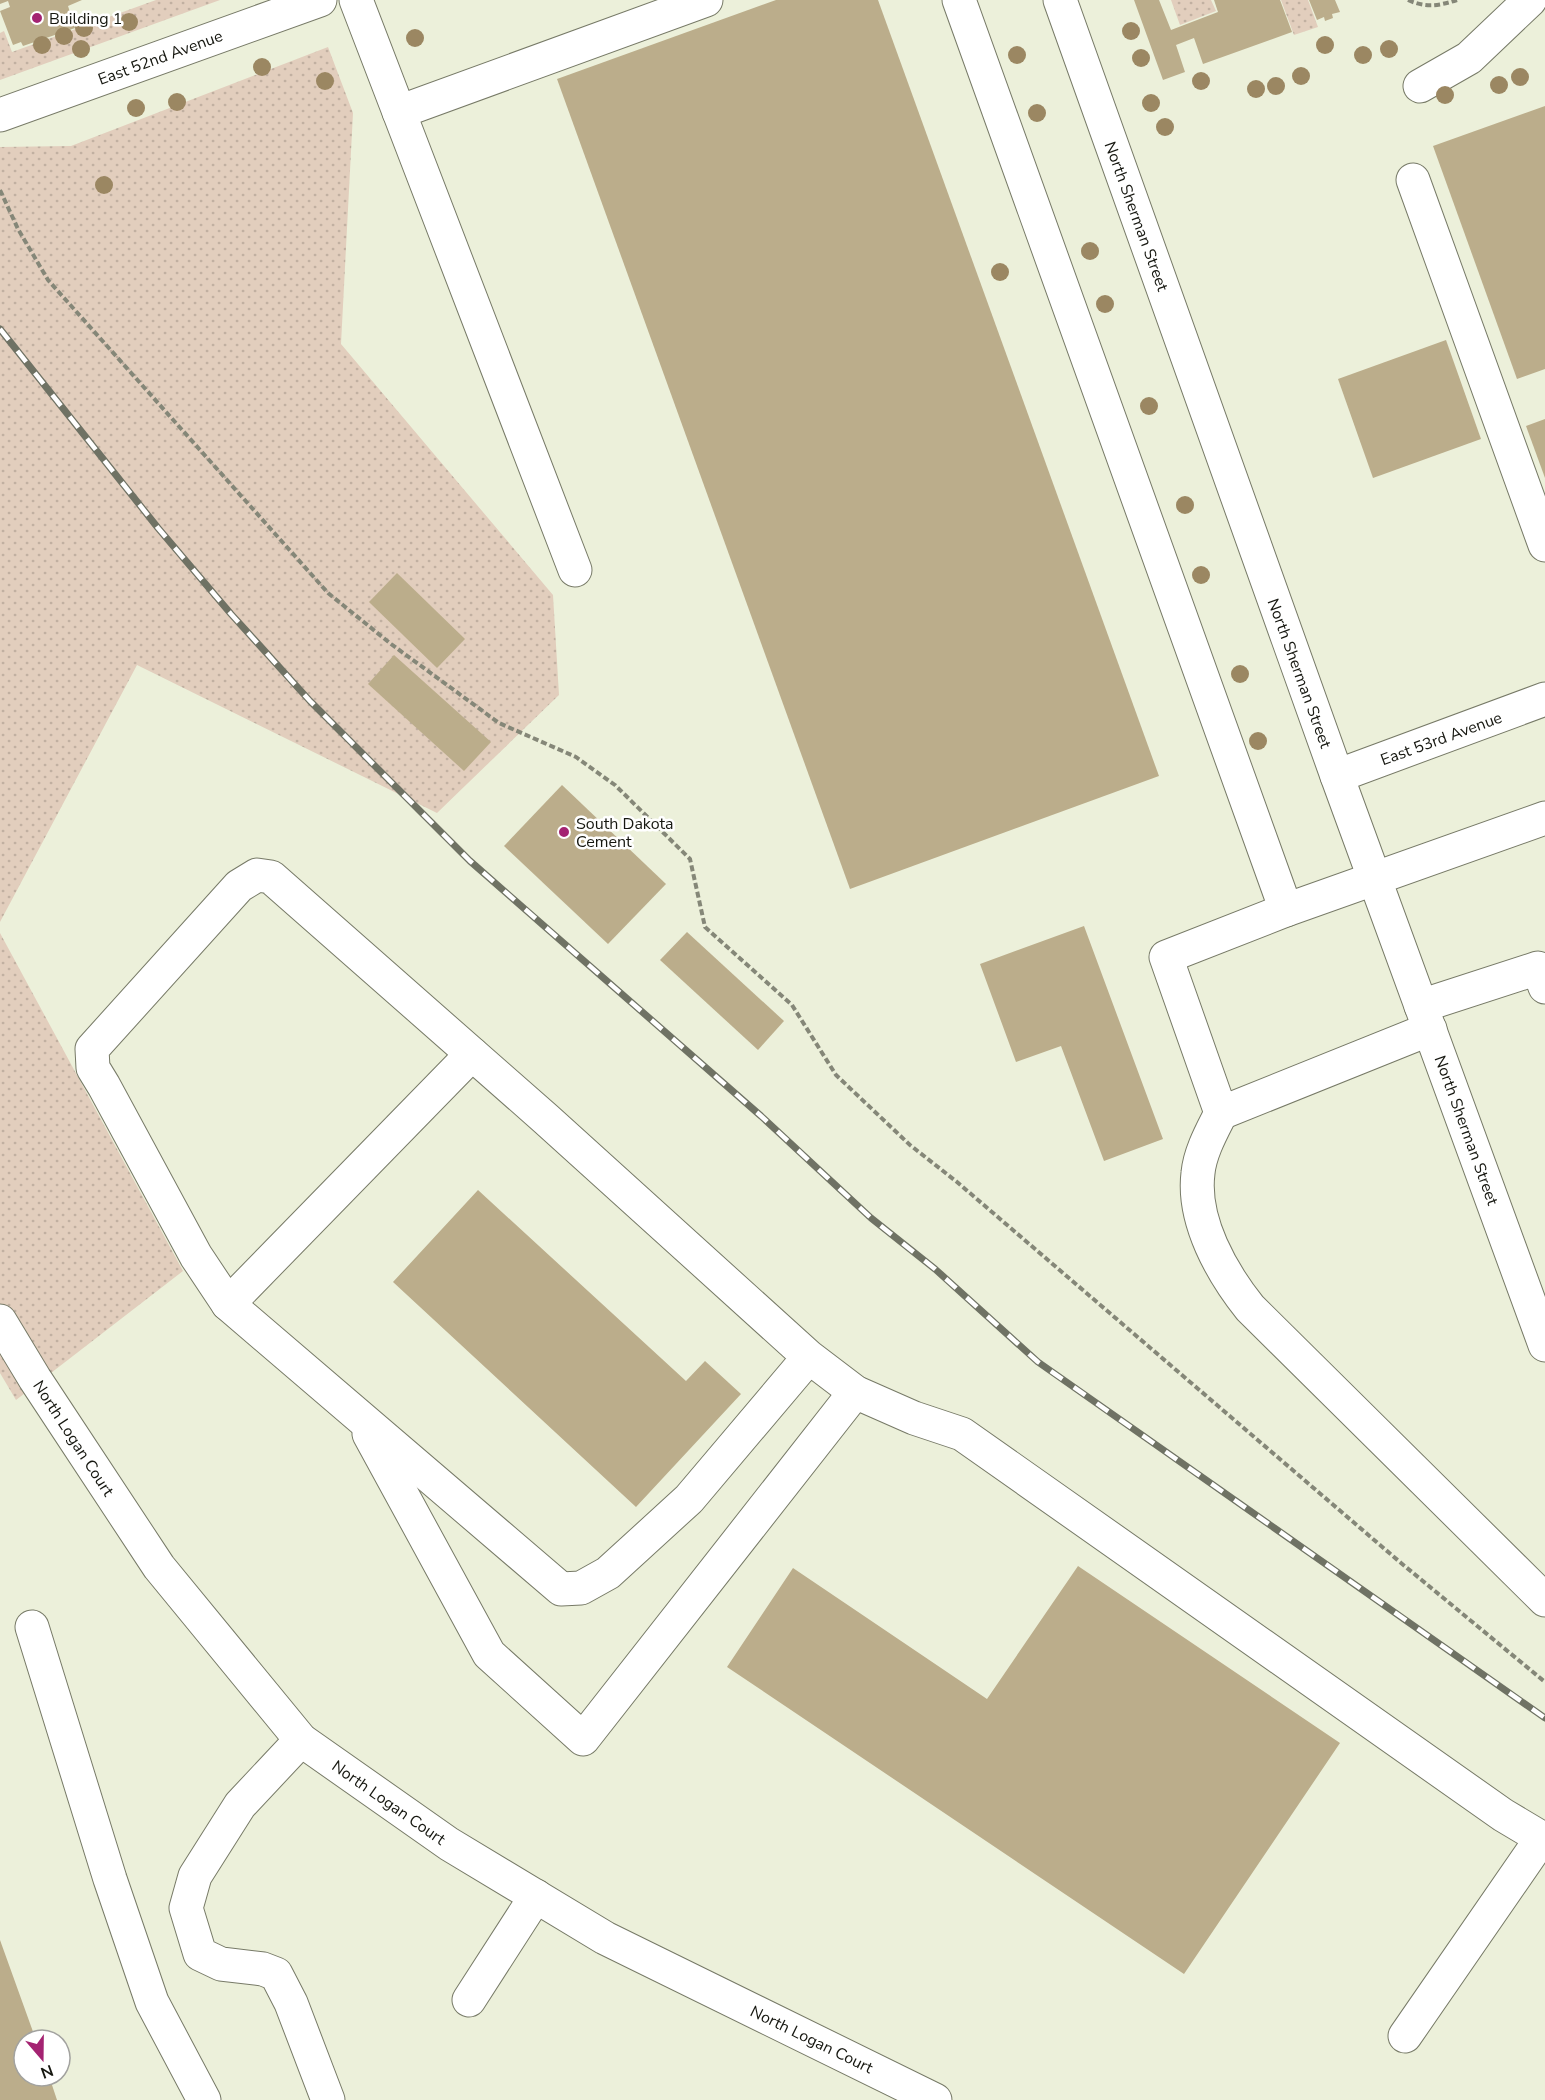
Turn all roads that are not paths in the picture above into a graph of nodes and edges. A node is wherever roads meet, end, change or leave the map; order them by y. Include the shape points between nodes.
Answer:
1 (320, 0) edge
2 (356, 0) edge
3 (706, 0) edge
4 (959, 0) edge
5 (1060, 0) edge
6 (1530, 0) edge
7 (1420, 86) dead end
8 (399, 112) junction
9 (0, 115) edge
10 (1413, 180) dead end
11 (1545, 545) edge
12 (575, 570) dead end
13 (1545, 699) edge
14 (1337, 776) junction
15 (1545, 818) edge
16 (1374, 878) junction
17 (1286, 910) junction
18 (1543, 974) edge
19 (1426, 1018) junction
20 (472, 1054) junction
21 (1221, 1113) junction
22 (228, 1304) junction
23 (0, 1321) edge
24 (1545, 1345) edge
25 (809, 1357) junction
26 (855, 1392) junction
27 (359, 1416) junction
28 (1545, 1600) edge
29 (32, 1627) dead end
30 (301, 1740) junction
31 (1543, 1839) edge
32 (536, 1896) junction
33 (469, 2000) dead end
34 (1405, 2036) dead end
35 (204, 2100) edge
36 (328, 2100) edge
37 (936, 2100) edge

1 - 9 street, East 52nd Avenue
2 - 8 street
3 - 8 street
4 - 17 street
5 - 14 street, North Sherman Street
6 - 7 street via 1469,58
8 - 12 street
10 - 11 street
13 - 14 street, East 53rd Avenue
14 - 16 street, North Sherman Street
15 - 16 street
16 - 17 street
16 - 19 street, North Sherman Street
17 - 21 street via 1166,957
18 - 19 street
19 - 21 street
19 - 24 street, North Sherman Street
20 - 22 street
20 - 22 street via 271,877 257,875 239,886 92,1049 93,1068 196,1256
20 - 25 street
21 - 28 street via 1207,1141 1198,1173 1199,1202 1217,1260 1231,1284 1250,1308
22 - 27 street
23 - 30 street, North Logan Court via 159,1567
25 - 26 street
25 - 27 street via 689,1499 608,1573 581,1588 561,1589
26 - 27 street via 583,1738 489,1654
26 - 31 street via 962,1434 1503,1815
29 - 35 street via 152,2002
30 - 32 street, North Logan Court via 449,1845
30 - 36 street via 240,1805 195,1876 186,1908 200,1954 221,1965 276,1974
31 - 34 street
32 - 33 street
32 - 37 street, North Logan Court via 605,1938

